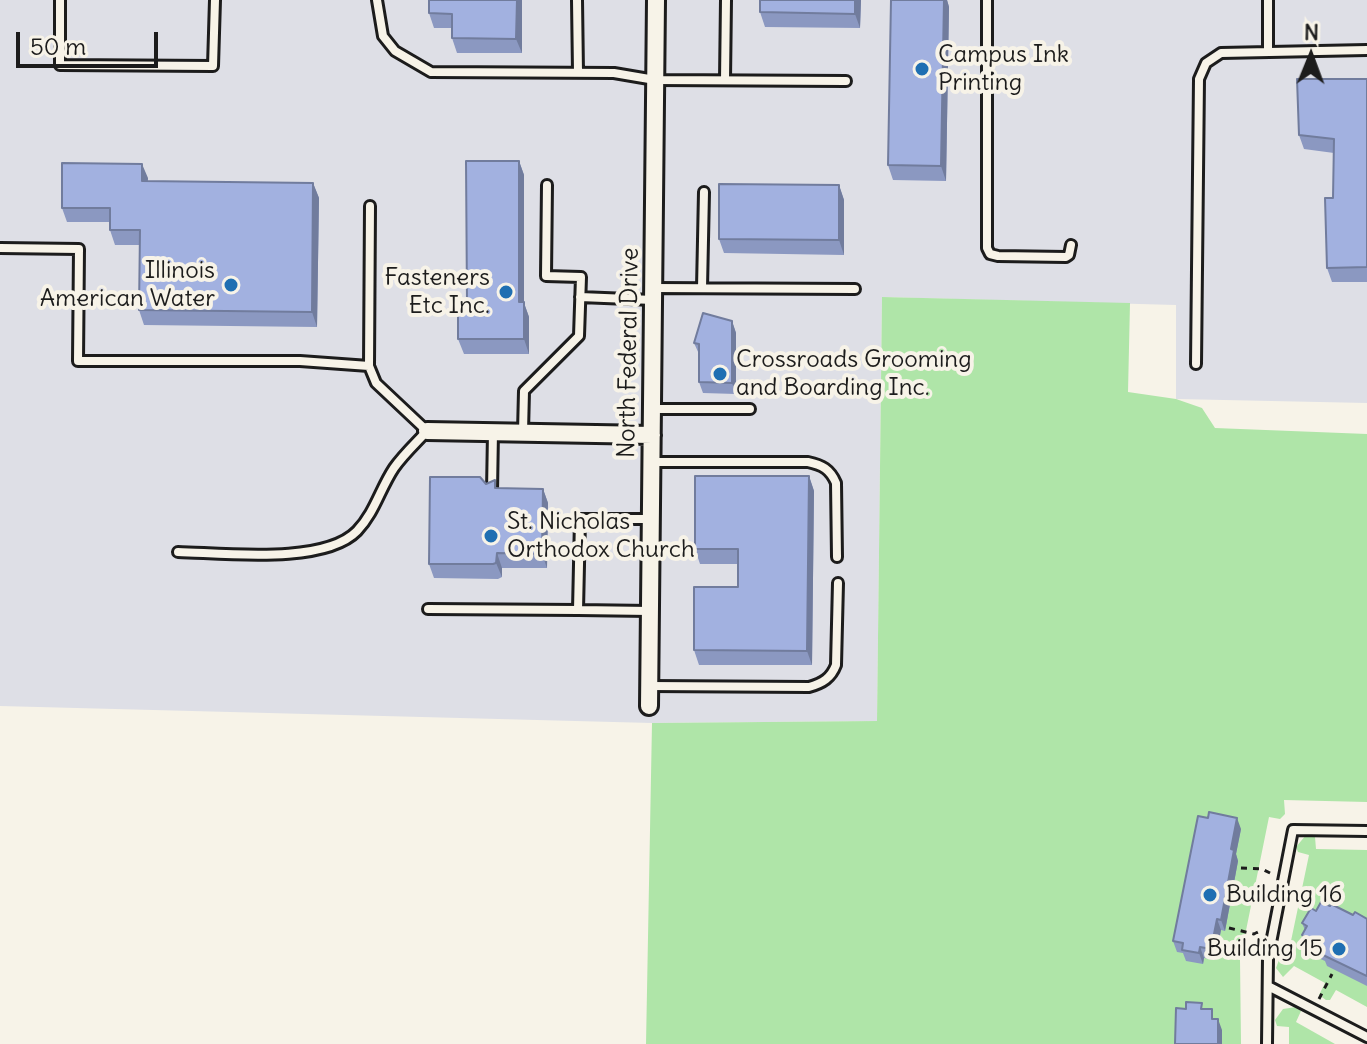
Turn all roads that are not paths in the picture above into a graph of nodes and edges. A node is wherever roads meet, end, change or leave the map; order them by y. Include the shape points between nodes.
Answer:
1 (60, 0) edge
2 (215, 0) edge
3 (377, 0) edge
4 (577, 0) edge
5 (656, 0) edge
6 (726, 0) edge
7 (987, 0) edge
8 (1268, 0) edge
9 (1367, 50) edge
10 (1268, 51) junction
11 (578, 72) junction
12 (655, 80) junction
13 (725, 80) junction
14 (846, 81) dead end
15 (547, 185) dead end
16 (704, 192) dead end
17 (370, 206) dead end
18 (1071, 245) dead end
19 (0, 248) edge
20 (702, 288) junction
21 (855, 289) dead end
22 (654, 294) junction
23 (580, 297) junction
24 (1196, 364) dead end
25 (369, 366) junction
26 (652, 409) junction
27 (750, 409) dead end
28 (427, 431) junction
29 (493, 431) junction
30 (523, 432) junction
31 (652, 435) junction
32 (652, 462) junction
33 (492, 492) edge
34 (651, 519) junction
35 (178, 552) dead end
36 (837, 557) dead end
37 (838, 583) dead end
38 (428, 609) dead end
39 (578, 610) junction
40 (650, 611) junction
41 (649, 686) junction
42 (649, 706) dead end
43 (1367, 831) edge
44 (1268, 986) junction
45 (1367, 1037) edge
46 (1267, 1044) edge

1 - 2 lane via 60,65 198,66 213,66
3 - 11 lane via 383,36 395,51 431,72
4 - 11 lane
5 - 12 street, North Federal Drive
6 - 13 lane
7 - 18 lane via 987,248 998,256 1066,257
8 - 10 lane
9 - 10 lane
10 - 24 lane via 1221,53 1206,63 1199,79
11 - 12 lane
12 - 13 lane
12 - 22 street, North Federal Drive
13 - 14 lane
15 - 23 lane via 546,276 581,277
16 - 20 lane
17 - 25 lane
19 - 25 lane via 79,249 78,361
20 - 21 lane
20 - 22 lane
22 - 23 lane
22 - 26 street, North Federal Drive
23 - 30 lane via 579,336 524,391
25 - 28 lane via 376,383
26 - 27 lane
26 - 31 street, North Federal Drive
28 - 29 street
28 - 35 lane via 393,469 375,508 355,533 324,550
29 - 30 street
29 - 33 lane
30 - 31 street
31 - 32 street, North Federal Drive
32 - 34 street, North Federal Drive
32 - 36 lane via 820,465 836,483
34 - 39 lane via 580,519
34 - 40 street, North Federal Drive
37 - 41 lane via 836,665 820,683
38 - 39 lane
39 - 40 lane
40 - 41 street, North Federal Drive
41 - 42 street, North Federal Drive
43 - 44 lane via 1293,830 1268,958
44 - 45 lane
44 - 46 lane

